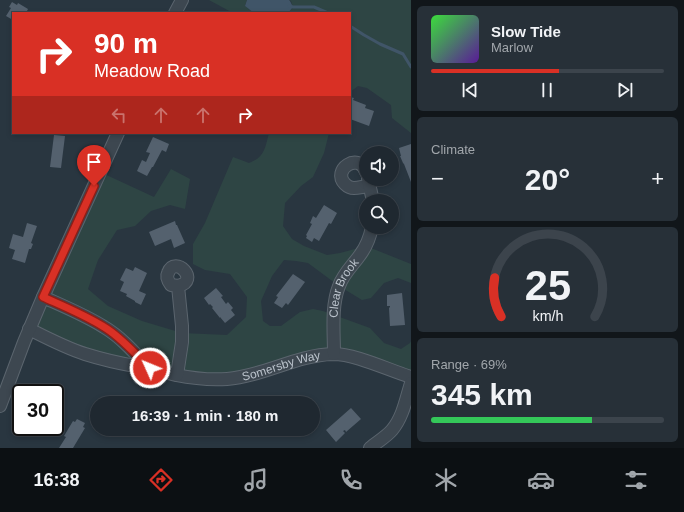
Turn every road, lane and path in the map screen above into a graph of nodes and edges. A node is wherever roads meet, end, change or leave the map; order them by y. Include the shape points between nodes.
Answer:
1 (182, 0) edge
2 (175, 12) edge
3 (118, 134) edge
4 (359, 164) edge
5 (359, 186) edge
6 (370, 234) edge
7 (178, 286) dead end
8 (43, 297) junction
9 (29, 329) junction
10 (334, 354) junction
11 (150, 368) junction
12 (177, 375) junction
13 (411, 377) edge
14 (411, 383) edge
15 (0, 406) edge
16 (370, 448) edge

1 - 2 street
3 - 8 street
4 - 5 street via 351,163 345,167 342,174 346,185 354,188
6 - 10 street, Clear Brook via 366,246 344,275 339,286 334,306
7 - 12 street via 182,342
8 - 9 street
8 - 11 street, Somersby Way via 104,327
9 - 11 street, Somersby Way via 86,354
9 - 15 street
10 - 12 street, Somersby Way via 307,358 233,378
10 - 13 street, Somersby Way via 363,360
11 - 12 street, Somersby Way
14 - 16 street via 393,429

